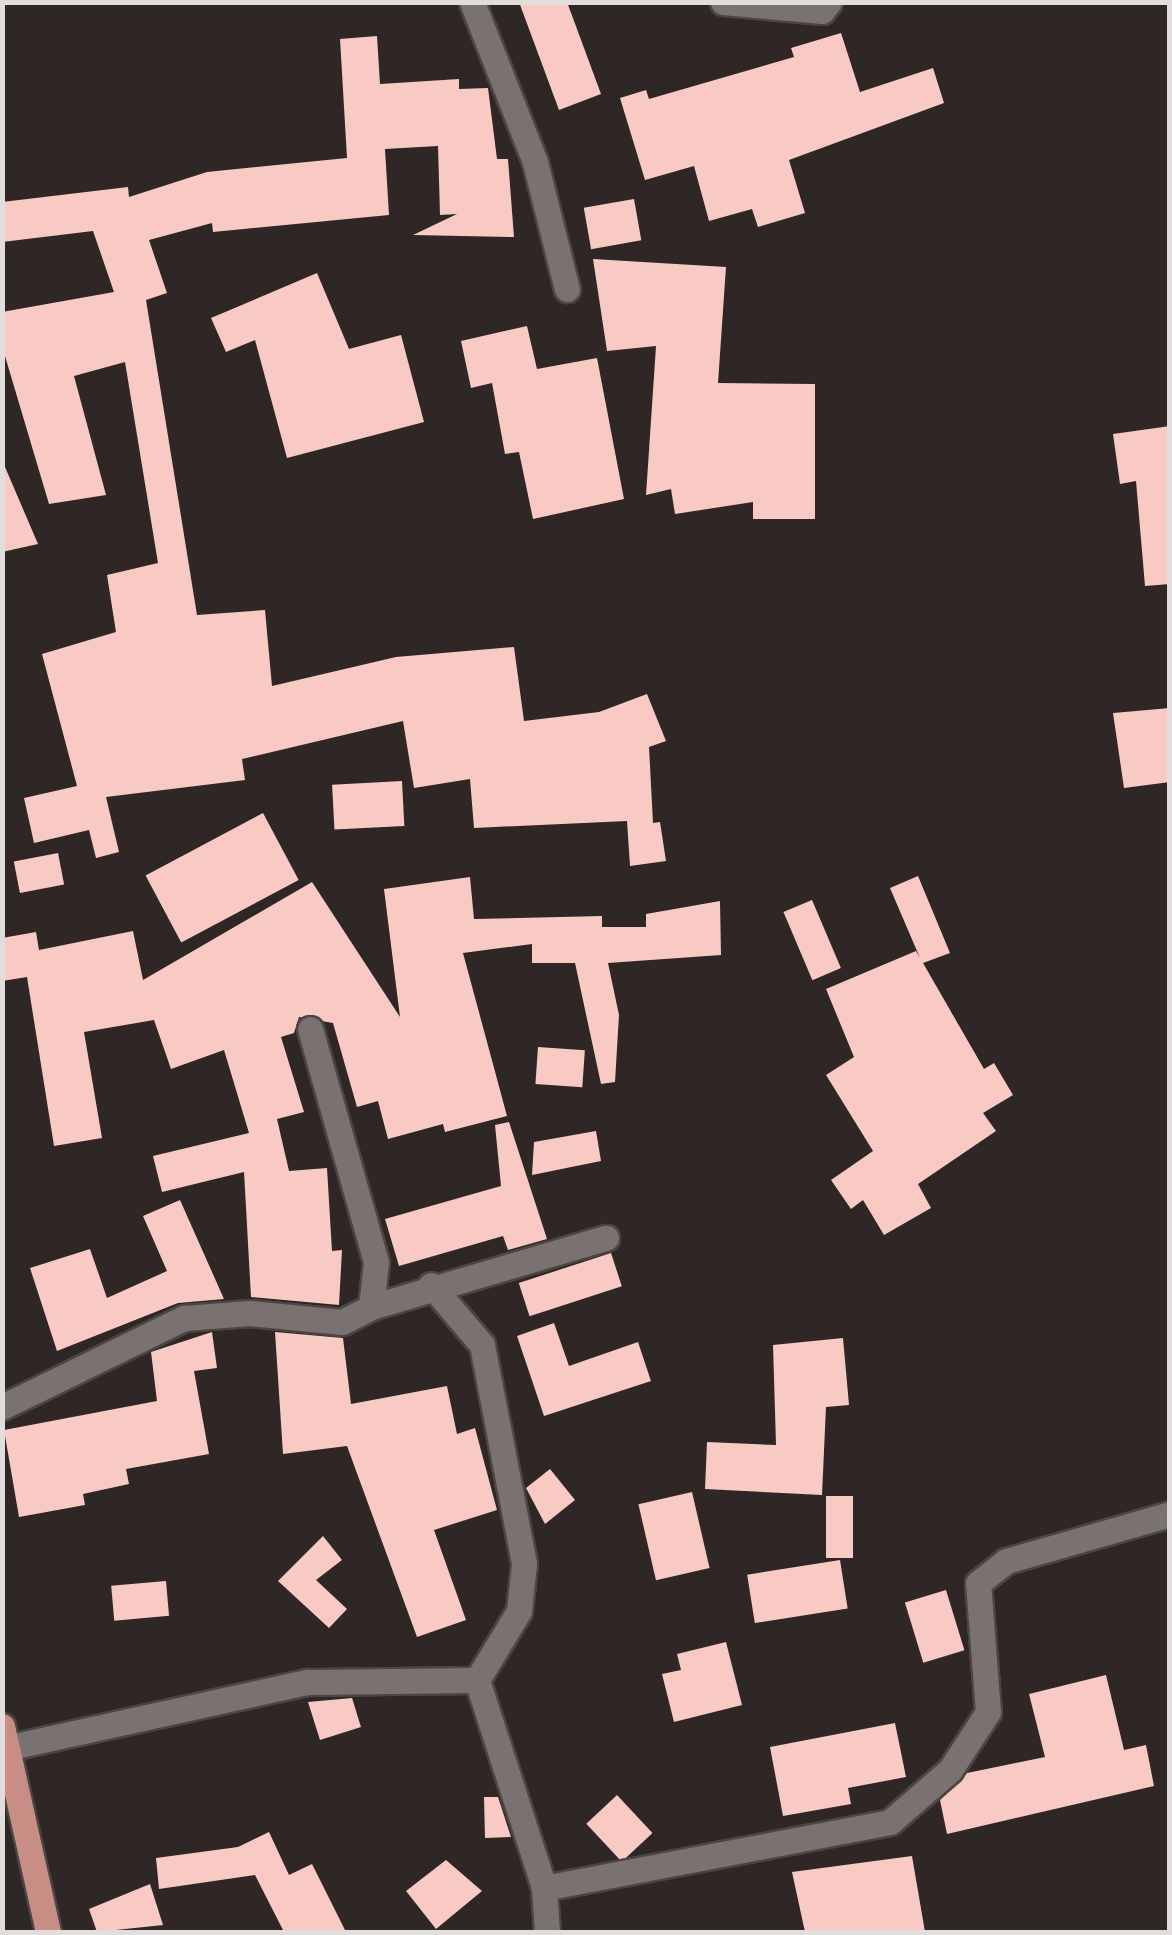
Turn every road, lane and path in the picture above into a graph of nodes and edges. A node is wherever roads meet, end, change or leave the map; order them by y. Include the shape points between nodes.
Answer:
1 (472, 2) edge
2 (723, 2) edge
3 (829, 2) edge
4 (566, 289) dead end
5 (310, 1029) dead end
6 (606, 1238) dead end
7 (431, 1285) junction
8 (372, 1306) junction
9 (2, 1407) edge
10 (1170, 1514) edge
11 (478, 1680) junction
12 (4, 1737) edge
13 (544, 1888) junction
14 (48, 1932) edge
15 (547, 1932) edge

1 - 4 street via 535,162
2 - 3 street via 822,11
5 - 8 street via 376,1262
6 - 7 street
7 - 8 street
7 - 11 street via 482,1345 524,1564 519,1611
8 - 9 street via 342,1322 250,1313 184,1318
10 - 13 street via 1006,1561 978,1583 988,1712 950,1770 890,1822
11 - 12 street via 307,1682
11 - 13 street
12 - 14 main road
13 - 15 street

